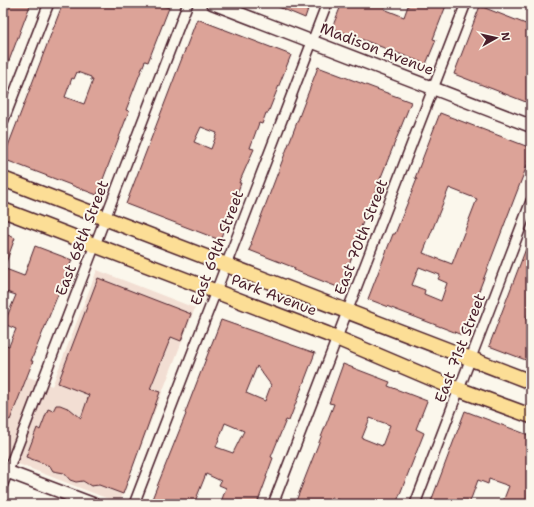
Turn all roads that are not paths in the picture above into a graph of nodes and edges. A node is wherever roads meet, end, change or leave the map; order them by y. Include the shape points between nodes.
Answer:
1 (49, 3) edge
2 (188, 3) edge
3 (212, 3) edge
4 (327, 3) edge
5 (466, 3) edge
6 (312, 41) junction
7 (434, 88) junction
8 (3, 122) edge
9 (531, 126) edge
10 (3, 179) edge
11 (531, 202) edge
12 (3, 210) edge
13 (105, 219) junction
14 (95, 245) junction
15 (226, 265) junction
16 (216, 291) junction
17 (347, 312) junction
18 (337, 338) junction
19 (471, 359) junction
20 (531, 382) edge
21 (460, 390) junction
22 (531, 416) edge
23 (5, 470) edge
24 (3, 484) edge
25 (93, 504) edge
26 (134, 504) edge
27 (273, 504) edge
28 (415, 504) edge

1 - 8 street
2 - 13 street, East 68th Street
3 - 6 main road, Madison Avenue
4 - 6 street, East 69th Street
5 - 7 street, East 70th Street
6 - 7 main road, Madison Avenue
6 - 15 street, East 69th Street
7 - 9 main road, Madison Avenue
7 - 17 street, East 70th Street
10 - 13 main road, Park Avenue
11 - 19 street, East 71st Street
12 - 14 main road, Park Avenue
13 - 14 street, East 68th Street
13 - 15 main road, Park Avenue
14 - 16 main road, Park Avenue
14 - 23 street, East 68th Street
15 - 16 street, East 69th Street
15 - 17 main road, Park Avenue
16 - 18 main road, Park Avenue
16 - 26 street, East 69th Street
17 - 18 street, East 70th Street
17 - 19 main road, Park Avenue
18 - 21 main road, Park Avenue
18 - 27 street, East 70th Street
19 - 20 main road, Park Avenue
19 - 21 street, East 71st Street
21 - 22 main road, Park Avenue
21 - 28 street, East 71st Street
23 - 24 street, East 68th Street
23 - 25 main road

